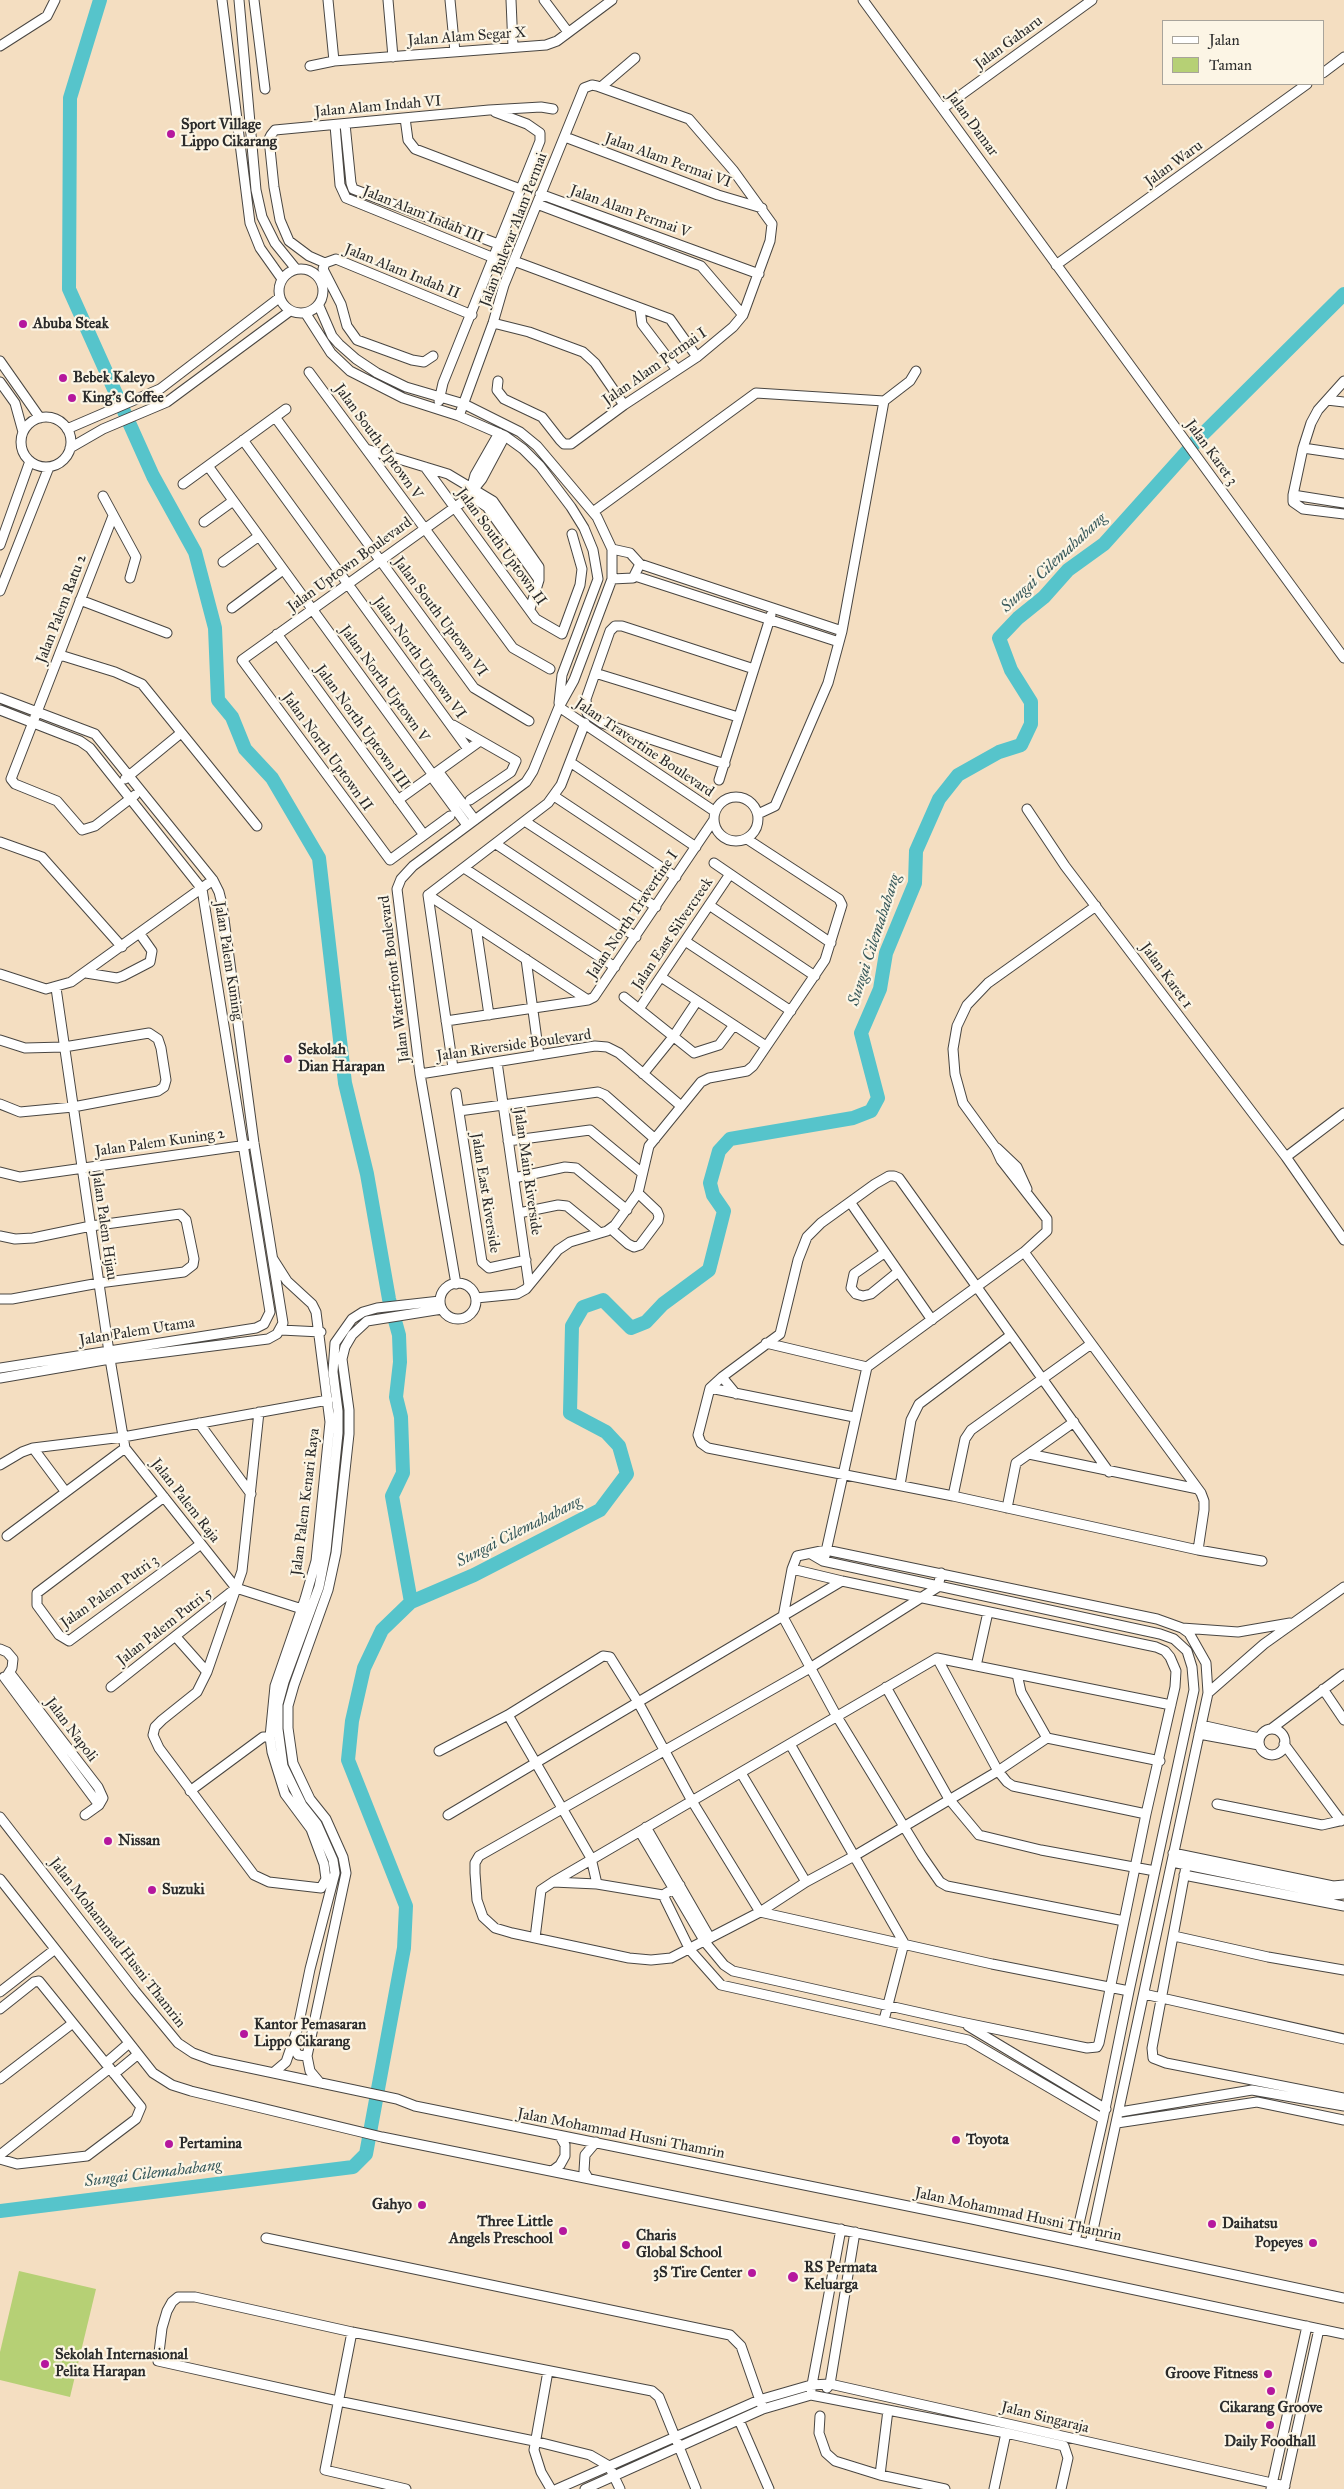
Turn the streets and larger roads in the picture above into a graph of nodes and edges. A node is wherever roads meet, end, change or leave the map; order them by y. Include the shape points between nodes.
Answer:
1 (55, 0) edge
2 (222, 0) edge
3 (239, 0) edge
4 (254, 0) edge
5 (328, 0) edge
6 (388, 0) edge
7 (450, 0) edge
8 (511, 0) edge
9 (544, 0) edge
10 (612, 0) edge
11 (864, 0) edge
12 (1092, 0) edge
13 (568, 32) junction
14 (0, 46) edge
15 (513, 47) junction
16 (455, 52) junction
17 (393, 56) junction
18 (1344, 57) edge
19 (635, 58) dead end
20 (334, 61) junction
21 (310, 66) dead end
22 (1324, 72) edge
23 (1306, 85) edge
24 (588, 86) joint
25 (601, 87) junction
26 (265, 90) dead end
27 (943, 108) junction
28 (489, 110) junction
29 (553, 110) dead end
30 (405, 118) junction
31 (345, 124) junction
32 (335, 125) junction
33 (271, 135) joint
34 (565, 137) junction
35 (353, 189) junction
36 (520, 189) junction
37 (343, 194) junction
38 (540, 194) junction
39 (537, 204) junction
40 (762, 208) junction
41 (498, 244) junction
42 (710, 255) junction
43 (494, 258) junction
44 (514, 261) junction
45 (325, 263) junction
46 (1056, 265) junction
47 (701, 266) junction
48 (296, 269) junction
49 (759, 274) junction
50 (282, 279) junction
51 (279, 298) junction
52 (318, 306) junction
53 (640, 309) junction
54 (290, 311) junction
55 (306, 314) junction
56 (472, 315) junction
57 (743, 315) junction
58 (493, 323) junction
59 (433, 356) dead end
60 (698, 357) junction
61 (0, 361) edge
62 (677, 370) junction
63 (916, 371) dead end
64 (309, 372) dead end
65 (498, 381) dead end
66 (1344, 381) edge
67 (0, 382) edge
68 (440, 397) junction
69 (1327, 400) junction
70 (884, 401) junction
71 (1344, 402) edge
72 (464, 404) junction
73 (624, 405) junction
74 (439, 408) junction
75 (286, 409) dead end
76 (459, 416) junction
77 (275, 417) junction
78 (40, 418) junction
79 (67, 429) junction
80 (24, 432) junction
81 (502, 434) junction
82 (243, 440) junction
83 (70, 448) junction
84 (1303, 448) junction
85 (366, 449) junction
86 (1344, 454) edge
87 (30, 461) junction
88 (208, 466) junction
89 (49, 467) junction
90 (425, 467) junction
91 (183, 484) dead end
92 (471, 490) junction
93 (1293, 495) junction
94 (103, 496) dead end
95 (233, 501) junction
96 (1344, 504) edge
97 (454, 507) junction
98 (593, 512) junction
99 (1344, 514) edge
100 (113, 516) junction
101 (204, 522) dead end
102 (424, 528) junction
103 (572, 534) dead end
104 (259, 536) junction
105 (0, 545) edge
106 (613, 549) junction
107 (380, 560) junction
108 (223, 562) dead end
109 (640, 564) junction
110 (284, 570) junction
111 (635, 576) junction
112 (130, 578) dead end
113 (612, 579) junction
114 (348, 584) junction
115 (0, 591) edge
116 (80, 600) junction
117 (232, 608) dead end
118 (773, 608) junction
119 (312, 609) junction
120 (530, 609) junction
121 (768, 620) junction
122 (842, 631) junction
123 (167, 633) dead end
124 (277, 634) junction
125 (839, 642) junction
126 (60, 655) junction
127 (1344, 658) edge
128 (242, 660) joint
129 (550, 669) dead end
130 (754, 669) junction
131 (595, 673) junction
132 (0, 698) edge
133 (559, 707) junction
134 (0, 710) edge
135 (36, 711) junction
136 (738, 717) junction
137 (529, 721) dead end
138 (32, 723) junction
139 (585, 723) junction
140 (450, 724) junction
141 (181, 733) junction
142 (480, 740) junction
143 (468, 749) junction
144 (570, 762) junction
145 (725, 764) junction
146 (433, 775) junction
147 (129, 776) junction
148 (719, 780) dead end
149 (120, 784) junction
150 (141, 791) junction
151 (554, 796) junction
152 (131, 799) junction
153 (398, 800) junction
154 (470, 800) dead end
155 (1027, 809) dead end
156 (714, 811) junction
157 (758, 814) junction
158 (450, 816) dead end
159 (475, 820) junction
160 (526, 822) junction
161 (713, 822) junction
162 (257, 826) dead end
163 (467, 826) junction
164 (424, 835) junction
165 (747, 839) junction
166 (0, 842) edge
167 (496, 844) junction
168 (696, 847) junction
169 (714, 863) dead end
170 (464, 868) junction
171 (730, 874) junction
172 (676, 877) junction
173 (213, 880) junction
174 (202, 889) junction
175 (428, 895) junction
176 (709, 904) junction
177 (1096, 906) junction
178 (656, 907) junction
179 (476, 927) junction
180 (140, 934) junction
181 (636, 937) junction
182 (685, 941) junction
183 (831, 943) junction
184 (122, 947) junction
185 (526, 959) junction
186 (615, 967) junction
187 (86, 973) junction
188 (0, 974) edge
189 (814, 976) junction
190 (661, 977) junction
191 (56, 988) junction
192 (624, 997) dead end
193 (588, 1000) junction
194 (697, 1001) junction
195 (533, 1008) junction
196 (639, 1009) junction
197 (791, 1011) junction
198 (490, 1015) junction
199 (446, 1022) junction
200 (734, 1025) junction
201 (673, 1037) junction
202 (0, 1040) edge
203 (766, 1046) junction
204 (64, 1047) junction
205 (539, 1055) junction
206 (497, 1062) junction
207 (453, 1068) junction
208 (420, 1074) junction
209 (643, 1074) junction
210 (456, 1093) dead end
211 (0, 1104) edge
212 (503, 1105) junction
213 (681, 1106) junction
214 (73, 1107) junction
215 (459, 1111) junction
216 (1344, 1113) edge
217 (655, 1139) junction
218 (508, 1141) junction
219 (254, 1143) junction
220 (242, 1146) junction
221 (1286, 1157) junction
222 (82, 1168) junction
223 (0, 1172) edge
224 (642, 1173) junction
225 (514, 1178) junction
226 (638, 1193) junction
227 (850, 1202) junction
228 (627, 1210) junction
229 (519, 1212) junction
230 (90, 1226) junction
231 (610, 1229) junction
232 (600, 1233) junction
233 (0, 1236) edge
234 (1344, 1240) edge
235 (1024, 1252) junction
236 (884, 1253) junction
237 (274, 1259) junction
238 (526, 1260) junction
239 (898, 1272) junction
240 (99, 1283) junction
241 (456, 1284) junction
242 (529, 1285) junction
243 (977, 1286) junction
244 (476, 1298) junction
245 (0, 1299) edge
246 (441, 1305) junction
247 (270, 1312) joint
248 (932, 1320) junction
249 (279, 1332) junction
250 (320, 1332) junction
251 (780, 1334) junction
252 (1011, 1335) junction
253 (766, 1343) junction
254 (1091, 1344) junction
255 (784, 1347) junction
256 (109, 1354) junction
257 (867, 1367) junction
258 (0, 1368) edge
259 (722, 1377) junction
260 (0, 1378) edge
261 (1043, 1379) junction
262 (710, 1388) junction
263 (736, 1394) junction
264 (328, 1400) junction
265 (259, 1412) junction
266 (854, 1417) junction
267 (1074, 1422) junction
268 (199, 1423) junction
269 (123, 1437) junction
270 (1044, 1442) junction
271 (33, 1448) junction
272 (125, 1448) junction
273 (1029, 1454) junction
274 (1051, 1459) junction
275 (0, 1465) edge
276 (1109, 1472) junction
277 (844, 1474) junction
278 (900, 1485) junction
279 (1198, 1489) junction
280 (65, 1491) junction
281 (251, 1494) junction
282 (953, 1496) junction
283 (164, 1497) junction
284 (1007, 1508) junction
285 (7, 1536) dead end
286 (200, 1544) junction
287 (826, 1550) junction
288 (1198, 1550) junction
289 (811, 1554) junction
290 (824, 1561) junction
291 (1262, 1561) dead end
292 (792, 1569) junction
293 (242, 1570) junction
294 (223, 1571) junction
295 (941, 1573) junction
296 (842, 1582) junction
297 (979, 1582) junction
298 (938, 1587) junction
299 (1344, 1587) edge
300 (236, 1588) junction
301 (976, 1594) junction
302 (1036, 1594) junction
303 (920, 1598) junction
304 (1033, 1607) junction
305 (302, 1608) junction
306 (988, 1612) junction
307 (784, 1617) junction
308 (1293, 1622) junction
309 (1182, 1628) junction
310 (1160, 1634) junction
311 (176, 1637) junction
312 (1156, 1648) junction
313 (0, 1649) edge
314 (937, 1658) junction
315 (976, 1666) junction
316 (810, 1668) junction
317 (207, 1672) junction
318 (1017, 1674) junction
319 (1344, 1674) edge
320 (5, 1676) edge
321 (111, 1687) dead end
322 (886, 1687) junction
323 (1322, 1689) junction
324 (1208, 1693) junction
325 (638, 1702) junction
326 (1172, 1705) junction
327 (508, 1714) junction
328 (836, 1715) junction
329 (1344, 1720) edge
330 (1271, 1729) junction
331 (1200, 1730) junction
332 (270, 1737) junction
333 (1048, 1738) junction
334 (1259, 1741) junction
335 (790, 1744) junction
336 (1284, 1744) junction
337 (439, 1751) dead end
338 (664, 1752) junction
339 (1160, 1761) junction
340 (535, 1762) junction
341 (998, 1771) junction
342 (741, 1773) junction
343 (190, 1791) junction
344 (1171, 1798) junction
345 (949, 1799) junction
346 (692, 1801) junction
347 (1185, 1801) junction
348 (1217, 1804) dead end
349 (561, 1807) junction
350 (1146, 1814) junction
351 (85, 1815) dead end
352 (448, 1815) dead end
353 (0, 1817) edge
354 (1342, 1820) edge
355 (904, 1827) junction
356 (643, 1829) junction
357 (856, 1856) junction
358 (591, 1858) junction
359 (1172, 1858) junction
360 (1187, 1860) junction
361 (1135, 1867) junction
362 (1155, 1871) junction
363 (1251, 1874) junction
364 (1184, 1875) junction
365 (0, 1879) edge
366 (553, 1882) junction
367 (806, 1882) junction
368 (597, 1884) junction
369 (1344, 1885) edge
370 (676, 1887) junction
371 (1344, 1894) edge
372 (663, 1895) junction
373 (1311, 1895) junction
374 (1344, 1906) edge
375 (760, 1912) junction
376 (1124, 1921) junction
377 (1174, 1936) junction
378 (535, 1938) junction
379 (707, 1940) junction
380 (904, 1943) junction
381 (54, 1950) junction
382 (690, 1950) junction
383 (1344, 1970) edge
384 (1133, 1971) junction
385 (1148, 1974) junction
386 (1111, 1987) junction
387 (1129, 1991) junction
388 (0, 1992) edge
389 (1144, 1994) junction
390 (1162, 1997) junction
391 (886, 2005) junction
392 (0, 2009) edge
393 (884, 2020) junction
394 (961, 2022) junction
395 (73, 2023) junction
396 (298, 2027) junction
397 (1344, 2039) edge
398 (128, 2044) junction
399 (137, 2055) junction
400 (307, 2056) junction
401 (110, 2069) junction
402 (274, 2073) junction
403 (0, 2079) edge
404 (320, 2083) junction
405 (1258, 2086) junction
406 (1344, 2098) edge
407 (1344, 2106) edge
408 (1106, 2109) junction
409 (1120, 2112) junction
410 (1103, 2119) junction
411 (1344, 2120) edge
412 (1117, 2123) junction
413 (560, 2136) junction
414 (596, 2142) junction
415 (0, 2155) edge
416 (0, 2159) edge
417 (1094, 2162) junction
418 (1107, 2165) junction
419 (552, 2171) junction
420 (588, 2178) junction
421 (841, 2229) junction
422 (855, 2232) junction
423 (266, 2238) dead end
424 (1075, 2241) junction
425 (1090, 2244) junction
426 (1344, 2298) edge
427 (1308, 2326) junction
428 (1319, 2329) junction
429 (352, 2332) junction
430 (1344, 2334) edge
431 (548, 2370) junction
432 (830, 2384) junction
433 (811, 2385) junction
434 (811, 2395) junction
435 (822, 2396) junction
436 (759, 2400) junction
437 (338, 2401) junction
438 (763, 2409) junction
439 (888, 2410) junction
440 (820, 2416) dead end
441 (739, 2420) junction
442 (1006, 2433) junction
443 (674, 2438) junction
444 (534, 2441) junction
445 (678, 2448) junction
446 (609, 2466) junction
447 (880, 2475) junction
448 (615, 2476) junction
449 (1271, 2486) edge
450 (1284, 2487) edge
451 (406, 2489) edge
452 (551, 2489) edge
453 (557, 2489) edge
454 (585, 2489) edge
455 (620, 2489) edge
456 (696, 2489) edge
457 (769, 2489) edge
458 (945, 2489) edge
459 (994, 2489) edge
460 (1061, 2489) edge

1 - 14 street via 47,16
2 - 50 street via 250,223 260,248
3 - 48 street via 258,199 262,217 278,250
4 - 26 street
5 - 20 street
6 - 17 street
7 - 16 street
8 - 15 street
9 - 13 street
10 - 13 street, Jalan Alam Segar X
11 - 27 street, Jalan Damar
12 - 27 street, Jalan Gaharu
13 - 15 street, Jalan Alam Segar X via 546,45
15 - 16 street, Jalan Alam Segar X
16 - 17 street, Jalan Alam Segar X
17 - 20 street, Jalan Alam Segar X
18 - 22 street
19 - 25 street
20 - 21 street, Jalan Alam Segar X
23 - 46 street, Jalan Waru
24 - 25 street, Jalan Alam Permai I
24 - 34 street, Jalan Bulevar Alam Permai via 581,92
25 - 40 street, Jalan Alam Permai I via 689,120
27 - 46 street, Jalan Damar
28 - 29 street, Jalan Alam Indah VI via 540,107
28 - 30 street, Jalan Alam Indah VI
28 - 36 street, Jalan Alam Indah VI via 516,119 540,133 540,141
30 - 31 street, Jalan Alam Indah VI
30 - 36 street via 408,140 415,149
31 - 32 street, Jalan Alam Indah VI
31 - 35 street, Jalan Alam Indah III
32 - 33 street, Jalan Alam Indah VI via 275,130
32 - 37 street, Jalan Alam Indah III
33 - 45 street, Jalan Alam Indah II via 274,187 280,220 289,242
34 - 38 street, Jalan Bulevar Alam Permai
34 - 40 street, Jalan Alam Permai VI via 710,192
35 - 37 street, Jalan Alam Indah III
35 - 41 street, Jalan Alam Indah III
36 - 41 street
37 - 43 street, Jalan Alam Indah III via 350,200
38 - 39 street, Jalan Bulevar Alam Permai
38 - 42 street, Jalan Alam Permai V
39 - 44 street, Jalan Bulevar Alam Permai
39 - 47 street, Jalan Alam Permai V
40 - 49 street, Jalan Alam Permai I via 772,224 772,232
41 - 43 street
42 - 47 street
42 - 49 street, Jalan Alam Permai V
43 - 56 street
44 - 53 street
44 - 58 street, Jalan Bulevar Alam Permai
45 - 56 street, Jalan Alam Indah II via 336,259
45 - 59 street via 323,270 341,304 347,326 357,340 412,360 424,362
46 - 127 street, Jalan Karet 3
47 - 57 street, Jalan Alam Permai V
48 - 50 street
48 - 52 street via 310,271 321,280 324,293
49 - 57 street, Jalan Alam Permai I
50 - 51 street
51 - 54 street
51 - 79 street via 160,390
52 - 55 street
52 - 68 street via 332,336 356,359 406,387
53 - 60 street via 670,319
53 - 62 street via 642,324
54 - 55 street
54 - 83 street via 167,402 104,429
55 - 74 street via 331,353 350,371 403,398
56 - 68 street
57 - 60 street, Jalan Alam Permai I
58 - 72 street, Jalan Bulevar Alam Permai
58 - 73 street via 583,352 595,363
60 - 62 street, Jalan Alam Permai I
61 - 78 street
62 - 73 street, Jalan Alam Permai I
63 - 70 street via 910,381
64 - 85 street, Jalan South Uptown V
65 - 73 street, Jalan Alam Permai I via 497,390 504,399 542,417 568,445
66 - 69 street
67 - 80 street via 15,403
68 - 72 street
68 - 74 street
69 - 71 street
69 - 84 street via 1311,423
70 - 98 street via 756,393
70 - 122 street
72 - 76 street, Jalan Bulevar Alam Permai
72 - 98 street via 520,432 537,446
74 - 76 street
75 - 77 street
76 - 81 street
77 - 82 street
77 - 107 street, Jalan South Uptown VI
78 - 79 street via 52,418
78 - 80 street via 30,423
79 - 83 street
80 - 87 street via 22,450
81 - 92 street via 475,475
81 - 133 street via 540,466 571,507 593,550 598,579 562,675
82 - 88 street
82 - 114 street, Jalan North Uptown VI
83 - 89 street via 62,461
84 - 86 street
84 - 93 street
85 - 90 street
85 - 102 street, Jalan South Uptown V
87 - 89 street
87 - 105 street
88 - 91 street
88 - 95 street, Jalan North Uptown V
89 - 115 street
90 - 92 street via 448,474
90 - 97 street, Jalan South Uptown II
92 - 97 street, Jalan Uptown Boulevard
92 - 120 street via 493,501 539,566 539,580
93 - 96 street
93 - 99 street via 1293,502 1303,509
94 - 100 street
95 - 101 street
95 - 104 street, Jalan North Uptown V
97 - 102 street, Jalan Uptown Boulevard
97 - 120 street, Jalan South Uptown II
98 - 106 street
100 - 112 street via 136,557
100 - 116 street, Jalan Palem Ratu 2
102 - 107 street, Jalan Uptown Boulevard
102 - 129 street, Jalan South Uptown V via 513,648
103 - 120 street, Jalan South Uptown II via 582,569 580,585 562,634 536,619
104 - 108 street
104 - 110 street, Jalan North Uptown V
106 - 109 street via 630,553
106 - 113 street
107 - 114 street, Jalan Uptown Boulevard
107 - 137 street, Jalan South Uptown VI via 474,688
109 - 111 street
109 - 118 street
110 - 117 street
110 - 119 street, Jalan North Uptown V
111 - 113 street
111 - 121 street
113 - 133 street via 574,680
114 - 119 street, Jalan Uptown Boulevard
114 - 140 street, Jalan North Uptown VI
116 - 123 street
116 - 126 street, Jalan Palem Ratu 2
118 - 121 street
118 - 122 street
119 - 124 street, Jalan Uptown Boulevard
119 - 146 street, Jalan North Uptown V
121 - 125 street
121 - 130 street
122 - 125 street
124 - 128 street, Jalan Uptown Boulevard
124 - 153 street, Jalan North Uptown III
125 - 157 street via 828,683 775,806
126 - 135 street, Jalan Palem Ratu 2
126 - 141 street via 142,684
128 - 164 street, Jalan North Uptown II via 390,860
130 - 131 street via 615,626 610,630
130 - 136 street
131 - 136 street
131 - 145 street via 586,699 587,713 602,723
132 - 135 street, Jalan Palem Kuning
133 - 139 street, Jalan Travertine Boulevard
133 - 159 street, Jalan Waterfront Boulevard via 526,782
134 - 138 street, Jalan Palem Kuning
135 - 138 street, Jalan Palem Ratu 2
135 - 147 street, Jalan Palem Kuning via 95,734
136 - 145 street
138 - 149 street, Jalan Palem Kuning via 85,744
138 - 152 street, Jalan Palem Ratu 2 via 15,763 12,781 57,802 82,830 89,830
139 - 144 street
139 - 156 street, Jalan Travertine Boulevard
140 - 142 street
140 - 143 street, Jalan North Uptown VI
141 - 147 street
141 - 162 street
142 - 143 street
142 - 154 street via 516,761 511,772
143 - 146 street
144 - 151 street
144 - 168 street
145 - 148 street
146 - 153 street
146 - 159 street via 441,775
146 - 163 street
147 - 149 street
147 - 150 street, Jalan Palem Kuning
149 - 152 street, Jalan Palem Kuning
150 - 152 street
150 - 173 street, Jalan Palem Kuning
151 - 160 street
151 - 172 street
152 - 174 street, Jalan Palem Kuning
153 - 164 street, Jalan North Uptown III
155 - 177 street, Jalan Karet 1
156 - 157 street via 720,803 737,796 747,799
156 - 161 street
157 - 165 street via 758,824
158 - 164 street
159 - 163 street, Jalan Waterfront Boulevard
160 - 167 street
160 - 178 street
161 - 165 street via 716,830 730,841
161 - 168 street, Jalan North Travertine I
163 - 208 street, Jalan Waterfront Boulevard via 413,866 401,878 397,889
165 - 183 street via 839,899 842,905
166 - 184 street via 34,852 46,860
167 - 170 street
167 - 181 street
168 - 172 street, Jalan North Travertine I
169 - 171 street
170 - 175 street
170 - 186 street
171 - 176 street, Jalan East Silvercreek
171 - 183 street
172 - 178 street, Jalan North Travertine I
173 - 174 street
173 - 219 street, Jalan Palem Kuning via 222,904
174 - 180 street
174 - 220 street, Jalan Palem Kuning
175 - 179 street
175 - 199 street
176 - 182 street, Jalan East Silvercreek
176 - 189 street
177 - 221 street, Jalan Karet 1
177 - 235 street via 988,984 967,1006 957,1026 953,1049 958,1091 963,1103 1048,1223 1045,1234
178 - 181 street, Jalan North Travertine I
179 - 185 street
179 - 198 street
180 - 184 street
180 - 187 street via 152,951 150,962 117,978
181 - 186 street, Jalan North Travertine I
182 - 190 street, Jalan East Silvercreek
182 - 197 street
183 - 189 street
184 - 187 street
185 - 193 street
185 - 195 street
186 - 193 street, Jalan North Travertine I via 602,988
187 - 191 street
188 - 191 street via 37,988
189 - 197 street
190 - 194 street
190 - 196 street, Jalan East Silvercreek
191 - 204 street, Jalan Palem Hijau
192 - 196 street
193 - 195 street, Jalan North Travertine I
194 - 200 street
194 - 201 street
195 - 198 street, Jalan North Travertine I
195 - 205 street
196 - 201 street
197 - 203 street
198 - 199 street, Jalan North Travertine I
199 - 207 street
200 - 201 street via 719,1045 694,1053
200 - 203 street
201 - 209 street
202 - 204 street via 24,1048
203 - 213 street via 747,1071 708,1078
204 - 214 street, Jalan Palem Hijau
204 - 214 street via 149,1033 158,1039 166,1080 158,1091
205 - 206 street, Jalan Riverside Boulevard
205 - 209 street, Jalan Riverside Boulevard via 607,1047
206 - 207 street, Jalan Riverside Boulevard
206 - 212 street, Jalan Main Riverside
207 - 208 street, Jalan Riverside Boulevard
208 - 241 street, Jalan Waterfront Boulevard
209 - 213 street, Jalan Riverside Boulevard
210 - 215 street, Jalan East Riverside
211 - 214 street via 20,1112
212 - 215 street
212 - 217 street via 598,1092
212 - 218 street, Jalan Main Riverside
213 - 217 street
214 - 222 street, Jalan Palem Hijau
215 - 238 street, Jalan East Riverside via 482,1262 489,1268
216 - 221 street
217 - 224 street via 648,1146
218 - 224 street via 590,1130
218 - 225 street, Jalan Main Riverside
219 - 220 street, Jalan Palem Kuning 2
219 - 237 street, Jalan Palem Kuning via 269,1246
220 - 222 street, Jalan Palem Kuning 2
220 - 247 street, Jalan Palem Kuning
221 - 234 street, Jalan Karet 1
222 - 223 street, Jalan Palem Kuning 2 via 20,1177
222 - 230 street, Jalan Palem Hijau
224 - 226 street
225 - 228 street via 565,1167 576,1168
225 - 229 street, Jalan Main Riverside
226 - 228 street
226 - 231 street via 659,1216 640,1245 628,1244
227 - 236 street
227 - 243 street via 889,1176 899,1178
227 - 251 street via 807,1237 798,1260
228 - 231 street
229 - 232 street via 568,1206
229 - 238 street, Jalan Main Riverside
230 - 233 street via 33,1238
230 - 240 street, Jalan Palem Hijau
230 - 240 street via 180,1214 186,1220 194,1259 193,1265 184,1272
231 - 232 street
232 - 242 street via 570,1242 558,1250
235 - 243 street
235 - 254 street
236 - 239 street
236 - 239 street via 854,1274 851,1288 856,1294 871,1294
237 - 249 street, Jalan Palem Kuning via 283,1323
237 - 250 street, Jalan Palem Kuning via 287,1281 312,1304
238 - 242 street, Jalan Main Riverside
239 - 248 street
240 - 245 street
240 - 256 street, Jalan Palem Hijau
241 - 244 street via 469,1287
241 - 246 street via 445,1289
242 - 244 street via 517,1294
243 - 248 street
243 - 252 street
244 - 246 street via 472,1313 466,1317 452,1318
246 - 396 street via 407,1304 363,1312 352,1319 335,1343 333,1372 338,1433 323,1570 278,1704 283,1766 302,1805 317,1824 333,1860 335,1873
246 - 400 street via 379,1318 359,1326 345,1347 343,1372 348,1434 336,1553 328,1590 288,1706 293,1763 310,1799 326,1819 343,1857 346,1873
247 - 256 street, Jalan Palem Utama via 264,1324 256,1328
248 - 257 street
249 - 250 street, Jalan Palem Utama
249 - 256 street, Jalan Palem Utama via 268,1339
250 - 264 street, Jalan Palem Kenari Raya
251 - 253 street
251 - 255 street
252 - 261 street
252 - 278 street via 919,1404 911,1420
253 - 255 street
253 - 259 street
254 - 261 street
254 - 279 street
255 - 257 street
256 - 258 street, Jalan Palem Utama
256 - 260 street, Jalan Palem Utama
256 - 269 street, Jalan Palem Raja
257 - 266 street
259 - 262 street
259 - 263 street
261 - 267 street
261 - 282 street via 967,1434
262 - 263 street
262 - 277 street via 698,1434 703,1446
263 - 266 street
264 - 265 street
264 - 305 street, Jalan Palem Kenari Raya via 330,1422 318,1545 312,1580
265 - 268 street
265 - 281 street
266 - 277 street
267 - 270 street
267 - 276 street
268 - 269 street
268 - 281 street
269 - 271 street
269 - 272 street, Jalan Palem Raja
270 - 273 street
270 - 274 street
271 - 275 street
271 - 280 street
272 - 280 street
272 - 283 street, Jalan Palem Raja
273 - 274 street
273 - 284 street via 1016,1463
274 - 276 street
276 - 279 street
277 - 278 street
277 - 287 street
278 - 282 street
279 - 288 street via 1204,1501
280 - 285 street
281 - 293 street
282 - 284 street
283 - 286 street, Jalan Palem Raja
283 - 286 street, Jalan Palem Putri 3 via 39,1590 37,1605 59,1635 69,1641
284 - 288 street
286 - 294 street, Jalan Palem Raja
287 - 289 street
287 - 290 street
287 - 295 street
288 - 291 street
289 - 290 street
289 - 292 street via 797,1556
290 - 298 street
292 - 296 street
292 - 307 street
293 - 294 street
293 - 300 street
294 - 300 street, Jalan Palem Raja
295 - 297 street
295 - 298 street
296 - 303 street
296 - 307 street
297 - 301 street
297 - 302 street
298 - 301 street
298 - 303 street
299 - 308 street
300 - 305 street
300 - 311 street, Jalan Palem Putri 5
300 - 317 street
301 - 304 street
302 - 304 street
302 - 309 street via 1157,1619
303 - 306 street
303 - 316 street
304 - 310 street
305 - 332 street, Jalan Palem Kenari Raya via 275,1686
306 - 312 street
306 - 315 street
307 - 316 street
307 - 325 street
308 - 309 street via 1238,1632
308 - 324 street
309 - 324 street via 1193,1638 1206,1663
310 - 312 street
310 - 344 street via 1174,1639 1187,1651 1194,1690
311 - 317 street
311 - 321 street, Jalan Palem Putri 5
312 - 326 street via 1165,1651 1175,1664
313 - 320 street, Jalan Napoli via 12,1657 13,1664
314 - 315 street
314 - 322 street
314 - 341 street
315 - 318 street
316 - 328 street
316 - 338 street
317 - 343 street via 197,1692 162,1720 153,1735
318 - 326 street
318 - 333 street via 1021,1692
319 - 323 street
320 - 351 street, Jalan Napoli via 98,1787 104,1798
322 - 328 street
322 - 345 street
323 - 329 street
323 - 330 street
324 - 331 street
325 - 327 street via 613,1660 603,1656
325 - 338 street
325 - 340 street
326 - 339 street
327 - 337 street
327 - 340 street
328 - 335 street
328 - 355 street
330 - 334 street via 1264,1732
330 - 336 street via 1282,1734
331 - 334 street
331 - 347 street
332 - 343 street via 263,1737
332 - 343 street, Jalan Palem Kenari Raya via 285,1794 311,1829 324,1864 326,1879 321,1888 269,1882 254,1874
333 - 339 street
333 - 341 street
334 - 336 street via 1262,1750 1272,1755 1278,1754
335 - 342 street
335 - 357 street
336 - 354 street
338 - 346 street
338 - 349 street
339 - 350 street
340 - 349 street
340 - 352 street
341 - 345 street
341 - 350 street via 1013,1786
342 - 346 street
342 - 367 street
344 - 347 street
344 - 362 street
345 - 355 street
345 - 361 street via 984,1837
346 - 356 street
346 - 375 street
347 - 359 street
348 - 354 street via 1322,1825
349 - 358 street
349 - 378 street via 479,1856 475,1863 477,1900 487,1922 496,1928
350 - 361 street
353 - 402 street, Jalan Mohammad Husni Thamrin via 178,2043 212,2060
355 - 357 street
355 - 376 street via 935,1876 947,1886
356 - 358 street
356 - 370 street
357 - 367 street
357 - 380 street
358 - 366 street
358 - 368 street
359 - 360 street
359 - 385 street
360 - 363 street
360 - 364 street
361 - 362 street
361 - 376 street
362 - 384 street
363 - 369 street
363 - 373 street
364 - 373 street
364 - 377 street
365 - 381 street
366 - 368 street
366 - 378 street via 541,1890
367 - 375 street
368 - 372 street
370 - 372 street
370 - 379 street
371 - 373 street
372 - 382 street
373 - 374 street
375 - 379 street
375 - 380 street
376 - 386 street
377 - 383 street
377 - 390 street
378 - 382 street via 651,1960 671,1958
379 - 382 street
379 - 391 street via 724,1965 733,1971
380 - 386 street
380 - 391 street
381 - 388 street
381 - 398 street
382 - 393 street via 713,1978 727,1988
384 - 385 street
384 - 387 street
385 - 389 street
386 - 387 street
386 - 394 street via 1099,2043 1094,2048
387 - 408 street
389 - 390 street
389 - 409 street
390 - 397 street
390 - 405 street via 1152,2048 1155,2060
391 - 393 street
391 - 394 street
392 - 395 street via 34,1982 40,1981
393 - 410 street via 968,2040
394 - 408 street
395 - 401 street
395 - 403 street
396 - 400 street via 295,2050 301,2057
396 - 402 street via 286,2062
398 - 399 street
398 - 401 street
399 - 401 street
399 - 419 street via 153,2073 172,2085 238,2104
400 - 404 street via 310,2071
401 - 415 street
401 - 416 street via 141,2107 139,2115 129,2124 86,2156 17,2164
402 - 404 street, Jalan Mohammad Husni Thamrin
404 - 413 street, Jalan Mohammad Husni Thamrin
405 - 406 street
405 - 407 street
405 - 409 street
408 - 410 street
409 - 412 street
410 - 417 street
411 - 412 street via 1257,2102
412 - 418 street
413 - 414 street, Jalan Mohammad Husni Thamrin
413 - 419 street via 565,2145 565,2156
414 - 420 street via 585,2155 583,2163
414 - 424 street, Jalan Mohammad Husni Thamrin
417 - 418 street
417 - 424 street
418 - 425 street
419 - 420 street
420 - 421 street
421 - 422 street
421 - 433 street
422 - 427 street
422 - 432 street
423 - 436 street via 730,2335 741,2346
424 - 425 street, Jalan Mohammad Husni Thamrin
425 - 426 street, Jalan Mohammad Husni Thamrin
427 - 428 street
427 - 449 street
428 - 430 street
428 - 450 street
429 - 431 street
429 - 437 street
429 - 437 street via 185,2296 172,2302 162,2328 158,2361
431 - 443 street via 652,2391 659,2398
431 - 444 street
432 - 433 street, Jalan Singaraja
432 - 435 street
432 - 449 street, Jalan Singaraja
433 - 434 street
433 - 436 street, Jalan Singaraja
434 - 435 street
434 - 438 street
435 - 439 street
436 - 438 street
436 - 443 street, Jalan Singaraja
437 - 444 street
437 - 451 street via 325,2470
438 - 441 street
439 - 442 street
439 - 447 street
440 - 447 street via 819,2433 829,2458
441 - 445 street
441 - 457 street
442 - 459 street
442 - 460 street via 1064,2446 1068,2458
443 - 445 street
443 - 446 street, Jalan Singaraja
444 - 446 street via 590,2455
444 - 452 street via 538,2466
445 - 448 street
445 - 456 street
446 - 448 street
446 - 453 street, Jalan Singaraja
447 - 458 street
448 - 454 street
448 - 455 street
449 - 450 street, Jalan Singaraja

